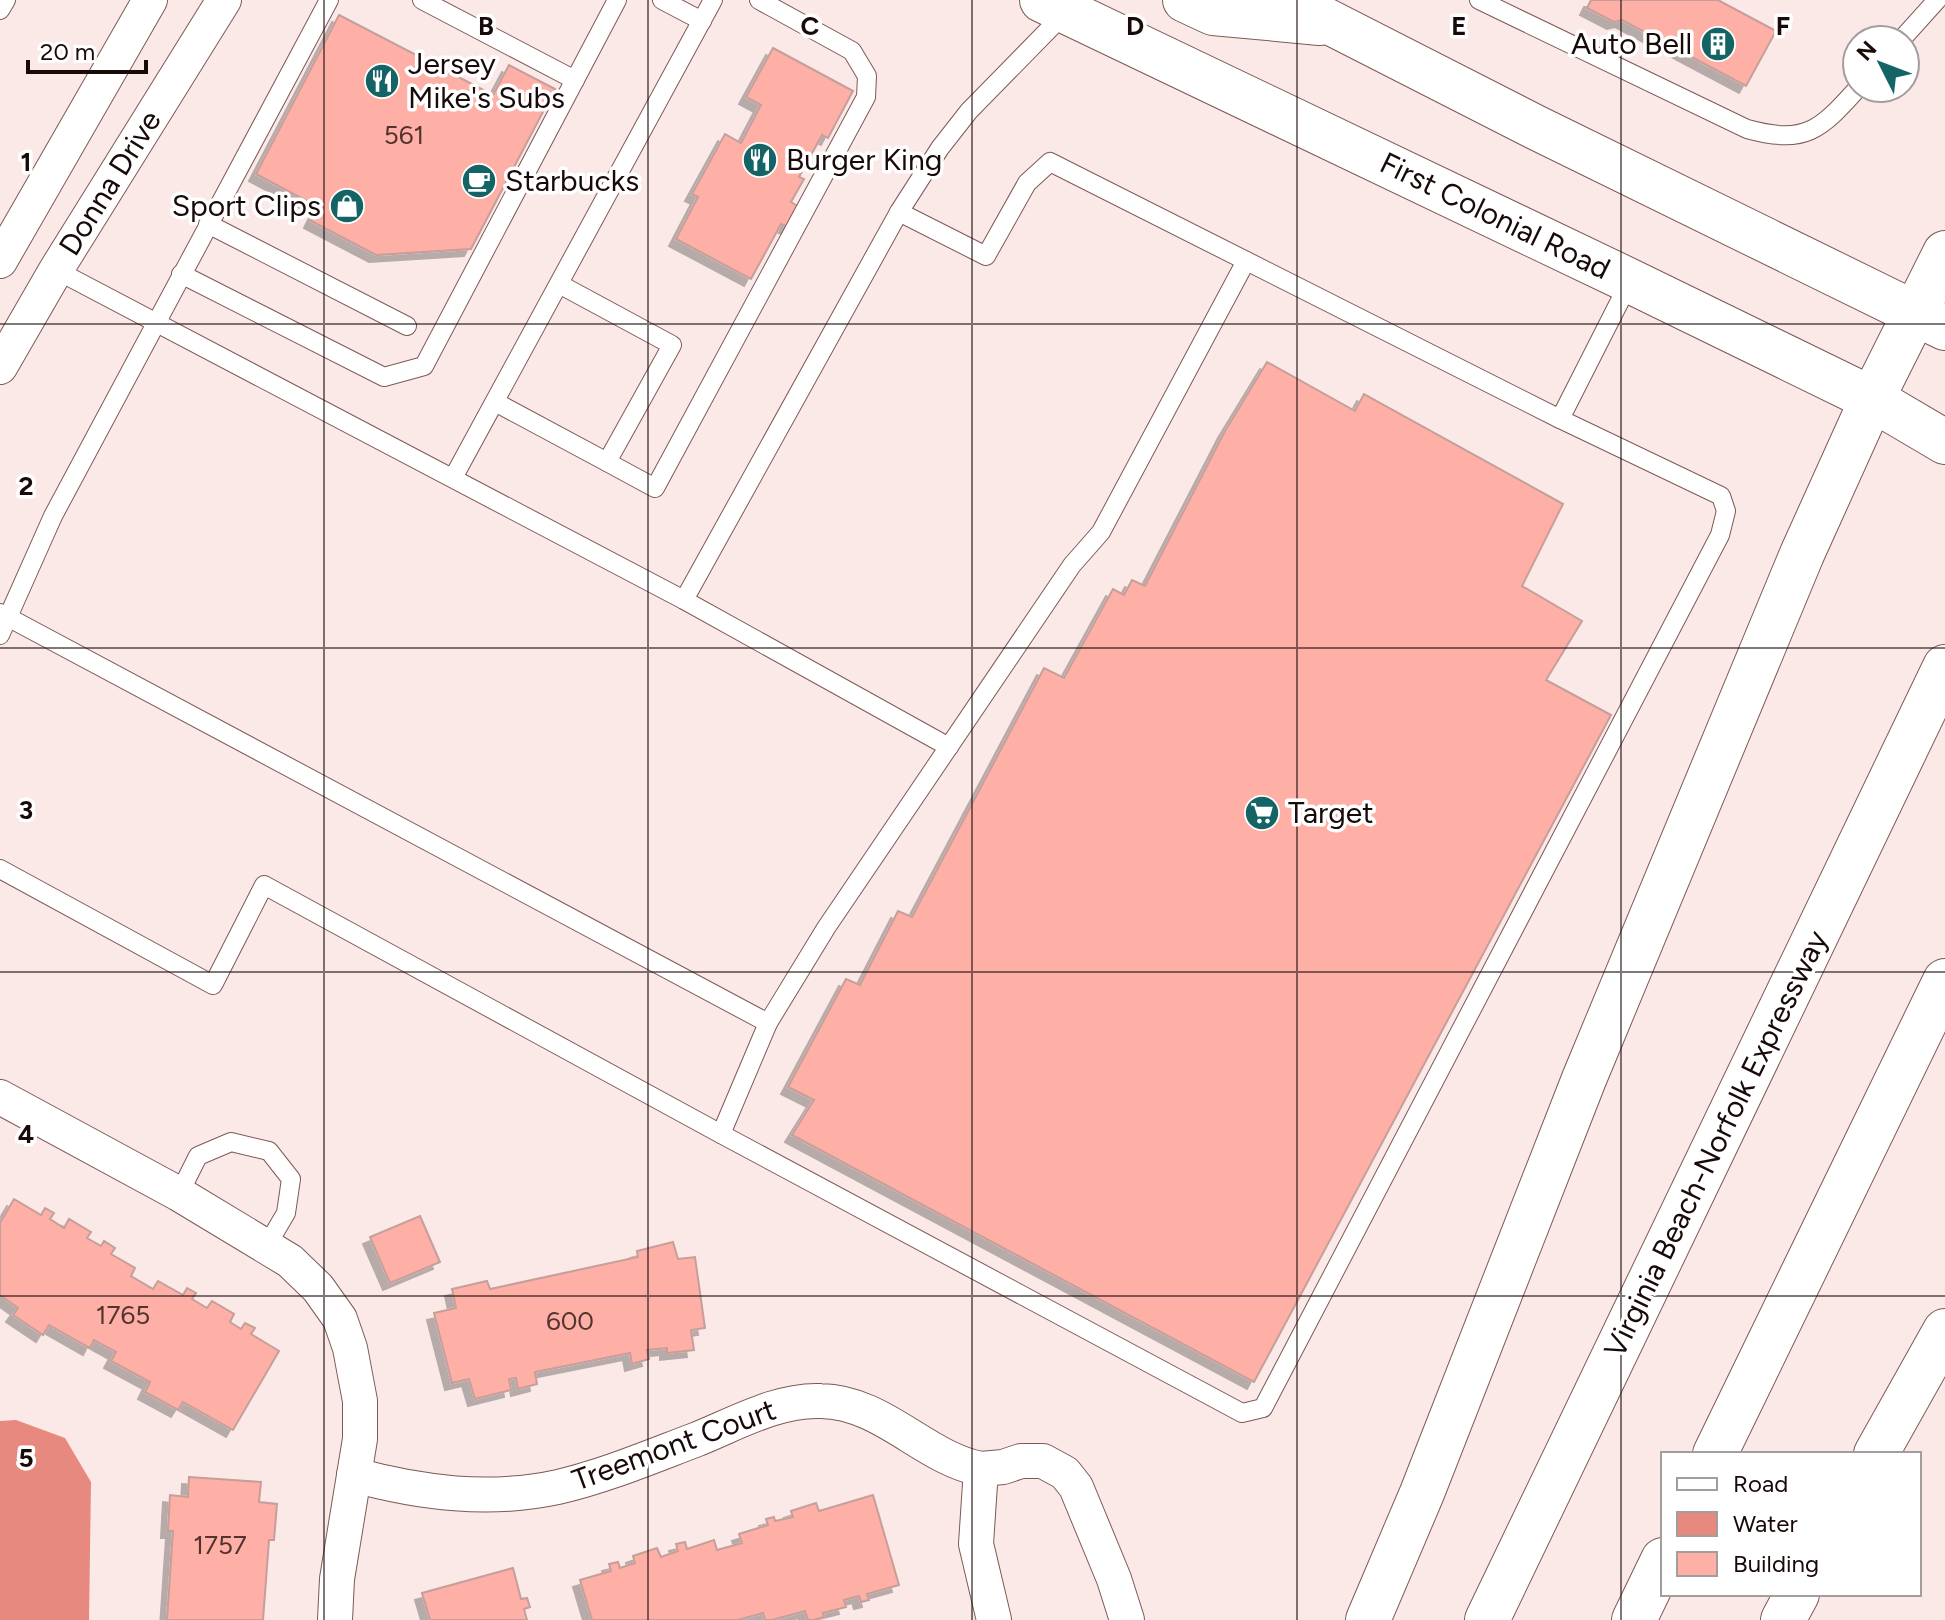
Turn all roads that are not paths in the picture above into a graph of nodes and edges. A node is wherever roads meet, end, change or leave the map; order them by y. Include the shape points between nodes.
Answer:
1 (6, 0) edge
2 (150, 0) edge
3 (224, 0) edge
4 (329, 0) edge
5 (422, 0) edge
6 (617, 0) edge
7 (662, 0) edge
8 (713, 0) edge
9 (759, 0) edge
10 (1185, 0) edge
11 (1286, 0) edge
12 (1479, 0) edge
13 (1937, 0) edge
14 (1063, 4) edge
15 (0, 10) edge
16 (702, 21) junction
17 (1915, 24) edge
18 (1338, 25) junction
19 (575, 80) junction
20 (1843, 104) edge
21 (899, 212) junction
22 (208, 224) junction
23 (1945, 253) edge
24 (0, 261) edge
25 (1246, 261) junction
26 (56, 270) junction
27 (181, 274) junction
28 (1630, 281) junction
29 (559, 284) junction
30 (1929, 320) edge
31 (155, 321) junction
32 (407, 326) dead end
33 (0, 367) edge
34 (1872, 399) junction
35 (495, 402) junction
36 (1560, 419) junction
37 (1945, 442) edge
38 (607, 462) junction
39 (453, 478) junction
40 (684, 600) junction
41 (4, 615) edge
42 (0, 635) edge
43 (1945, 667) edge
44 (949, 747) junction
45 (0, 869) edge
46 (1945, 981) edge
47 (768, 1023) junction
48 (0, 1097) edge
49 (721, 1134) junction
50 (179, 1194) junction
51 (266, 1247) junction
52 (1945, 1331) edge
53 (1716, 1452) edge
54 (1877, 1452) edge
55 (981, 1469) junction
56 (354, 1475) junction
57 (1661, 1564) edge
58 (1796, 1596) edge
59 (335, 1620) edge
60 (994, 1620) edge
61 (1127, 1620) edge
62 (1368, 1620) edge
63 (1487, 1620) edge
64 (1634, 1620) edge
65 (1783, 1620) edge

1 - 15 lane
2 - 24 street, Donna Drive
3 - 26 street, Donna Drive
4 - 22 lane
5 - 19 lane
6 - 19 lane
7 - 16 lane
8 - 16 lane
9 - 38 lane via 852,51 867,76 866,97 655,488
10 - 18 main road via 1213,13
11 - 18 main road
12 - 20 lane via 1747,129 1774,136 1802,134 1827,122
13 - 17 lane
14 - 21 lane via 969,111
14 - 28 main road, First Colonial Road
16 - 29 lane
18 - 30 main road
19 - 27 lane via 424,366 384,377
21 - 25 lane via 986,256 1027,183 1050,162
21 - 40 lane
22 - 27 lane
22 - 32 lane
23 - 30 main road
25 - 36 lane
25 - 44 lane via 1101,532 1072,565
26 - 31 lane
26 - 33 street, Donna Drive
27 - 31 lane
28 - 34 main road, First Colonial Road
28 - 36 lane
29 - 35 lane
29 - 38 lane via 672,345
30 - 34 main road
31 - 39 lane
31 - 41 lane
34 - 37 main road, First Colonial Road
34 - 62 main road via 1596,1050
35 - 38 lane
35 - 39 lane
36 - 49 lane via 1721,496 1726,511 1720,535 1263,1408 1242,1413
39 - 40 lane
40 - 44 lane
41 - 42 lane
41 - 47 lane
43 - 63 main road, Virginia Beach-Norfolk Expressway
44 - 47 lane
45 - 49 lane via 213,985 264,885
46 - 53 main road
47 - 49 lane
48 - 50 street
50 - 51 street
50 - 51 lane via 198,1156 231,1142 269,1151 291,1179 286,1213
51 - 56 street via 318,1288 340,1319 360,1401
52 - 54 main road
55 - 56 street, Treemont Court via 964,1466 855,1406 822,1400 787,1404 626,1467 556,1487 449,1494
55 - 60 street via 976,1544
55 - 61 street via 1043,1461 1065,1473 1082,1500
56 - 59 street
57 - 64 main road
58 - 65 main road

